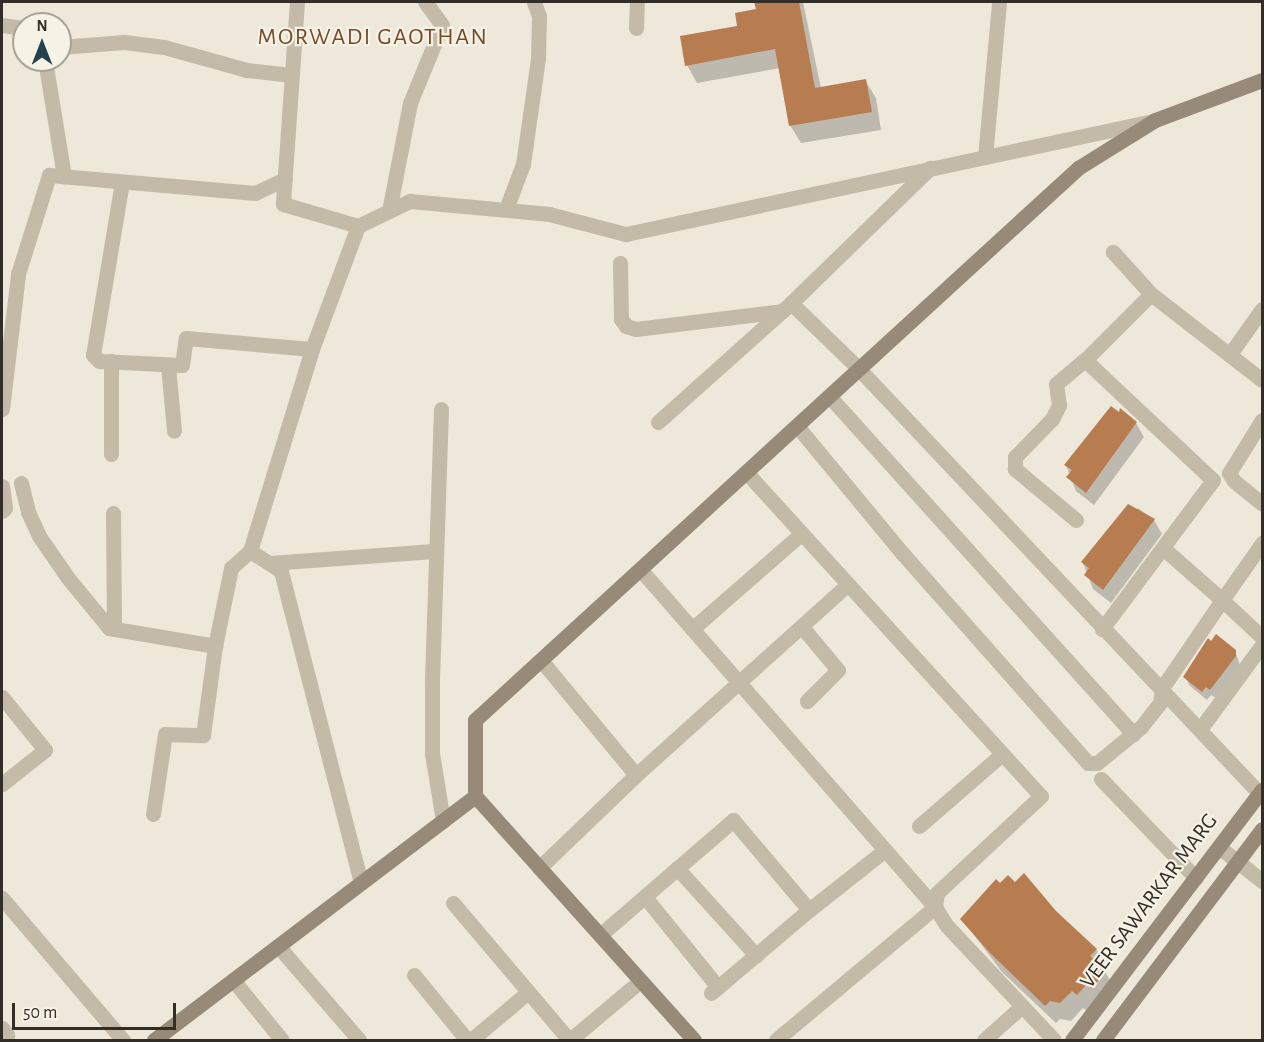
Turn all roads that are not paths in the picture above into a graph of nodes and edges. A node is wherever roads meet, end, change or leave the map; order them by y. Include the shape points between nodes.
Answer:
1 (297, 2) edge
2 (425, 2) edge
3 (534, 2) edge
4 (637, 2) edge
5 (999, 2) edge
6 (636, 28) dead end
7 (72, 44) edge
8 (47, 72) edge
9 (292, 75) junction
10 (1263, 80) edge
11 (1155, 120) junction
12 (985, 157) junction
13 (930, 168) junction
14 (64, 176) junction
15 (285, 179) junction
16 (122, 182) junction
17 (506, 209) junction
18 (389, 211) junction
19 (358, 226) junction
20 (1113, 252) dead end
21 (620, 263) dead end
22 (1151, 294) junction
23 (786, 307) junction
24 (1263, 309) edge
25 (312, 349) junction
26 (1230, 354) junction
27 (1085, 360) junction
28 (111, 362) junction
29 (168, 365) junction
30 (859, 369) junction
31 (1263, 380) edge
32 (829, 396) junction
33 (2, 409) edge
34 (441, 409) dead end
35 (1263, 420) edge
36 (658, 422) dead end
37 (797, 426) junction
38 (174, 431) dead end
39 (111, 454) dead end
40 (746, 472) junction
41 (21, 483) dead end
42 (2, 486) edge
43 (1263, 504) edge
44 (2, 511) edge
45 (113, 513) dead end
46 (1076, 520) dead end
47 (801, 534) junction
48 (1263, 543) edge
49 (1163, 548) junction
50 (250, 550) junction
51 (434, 551) junction
52 (270, 563) junction
53 (640, 569) junction
54 (847, 585) junction
55 (1222, 600) junction
56 (802, 627) junction
57 (114, 629) junction
58 (692, 629) junction
59 (1102, 629) junction
60 (1263, 637) edge
61 (1263, 645) edge
62 (215, 646) junction
63 (541, 660) junction
64 (740, 684) junction
65 (1162, 688) junction
66 (2, 697) edge
67 (807, 701) dead end
68 (1201, 728) junction
69 (1133, 734) junction
70 (1002, 754) junction
71 (636, 775) junction
72 (1101, 779) dead end
73 (2, 784) edge
74 (1261, 792) edge
75 (475, 796) junction
76 (153, 814) dead end
77 (443, 821) junction
78 (919, 826) dead end
79 (1263, 829) edge
80 (1219, 847) junction
81 (885, 850) junction
82 (1237, 861) junction
83 (539, 868) junction
84 (677, 868) junction
85 (1196, 878) junction
86 (1263, 881) edge
87 (361, 883) junction
88 (645, 897) junction
89 (2, 898) edge
90 (453, 903) dead end
91 (935, 907) junction
92 (809, 910) junction
93 (600, 936) junction
94 (278, 946) junction
95 (756, 955) junction
96 (414, 975) dead end
97 (233, 980) junction
98 (640, 981) junction
99 (527, 993) junction
100 (1022, 1006) junction
101 (123, 1041) edge
102 (154, 1041) edge
103 (282, 1041) edge
104 (360, 1041) edge
105 (469, 1041) edge
106 (569, 1041) edge
107 (694, 1041) edge
108 (776, 1041) edge
109 (984, 1041) edge
110 (1054, 1041) edge
111 (1072, 1041) edge
112 (1102, 1041) edge

1 - 9 street
2 - 18 street via 442,25 410,103
3 - 17 street via 539,16 538,58 523,164
4 - 6 street
5 - 12 street
7 - 9 street via 134,43 164,47 247,70
8 - 14 street
9 - 15 street
10 - 11 street
11 - 12 street
11 - 30 street via 1078,168
12 - 13 street
13 - 17 street via 626,234 549,214
13 - 23 street
14 - 16 street
14 - 33 street via 49,175 18,274
15 - 16 street via 255,193
15 - 19 street via 283,204
16 - 28 street via 93,355 99,361
17 - 18 street via 410,201
18 - 19 street
19 - 25 street
20 - 22 street
21 - 23 street via 621,319 626,326 636,329
22 - 26 street
22 - 27 street
23 - 30 street
23 - 36 street
24 - 26 street
25 - 29 street via 186,338 182,365
25 - 50 street
26 - 31 street
27 - 46 street via 1056,384 1059,405 1052,419 1015,458 1015,469
27 - 49 street via 1213,480
28 - 29 street
28 - 39 street
29 - 38 street
30 - 32 street
30 - 59 street
32 - 37 street
32 - 69 street
34 - 51 street
35 - 43 street via 1229,473 1233,481
37 - 40 street
37 - 69 street via 1074,752 1088,764 1097,764
40 - 47 street
40 - 53 street
41 - 57 street via 39,536 68,578 109,628
42 - 44 street
45 - 57 street
47 - 54 street
47 - 58 street
48 - 55 street
49 - 55 street
49 - 59 street
50 - 52 street
50 - 62 street via 231,568
51 - 52 street
51 - 77 street via 432,753
52 - 87 street via 281,571
53 - 58 street
53 - 63 street
54 - 56 street
54 - 70 street
55 - 60 street
55 - 65 street
56 - 64 street
56 - 67 street via 838,670
57 - 62 street
58 - 64 street
59 - 65 street
61 - 68 street
62 - 76 street via 203,735 165,734
63 - 71 street
63 - 75 street via 475,720
64 - 71 street
64 - 81 street
65 - 68 street
65 - 69 street via 1160,703
66 - 73 street via 45,750
68 - 74 street
70 - 78 street
70 - 91 street via 1041,796 937,893
71 - 83 street
72 - 85 street
74 - 80 street, VEER SAWARKAR MARG
75 - 77 street
75 - 83 street
77 - 87 street
79 - 82 street, VEER SAWARKAR MARG
80 - 82 street
80 - 85 street, VEER SAWARKAR MARG
81 - 91 street
81 - 92 street
82 - 86 street
82 - 112 street, VEER SAWARKAR MARG
83 - 93 street
84 - 88 street
84 - 92 street via 733,820
84 - 95 street
85 - 111 street, VEER SAWARKAR MARG
87 - 94 street
88 - 93 street
88 - 95 street via 715,990
89 - 101 street
90 - 99 street
91 - 100 street via 946,926
91 - 108 street
92 - 95 street
93 - 98 street
94 - 97 street
94 - 104 street
96 - 105 street
97 - 102 street
97 - 103 street
98 - 106 street
98 - 107 street
99 - 105 street
99 - 106 street
100 - 109 street
100 - 110 street

